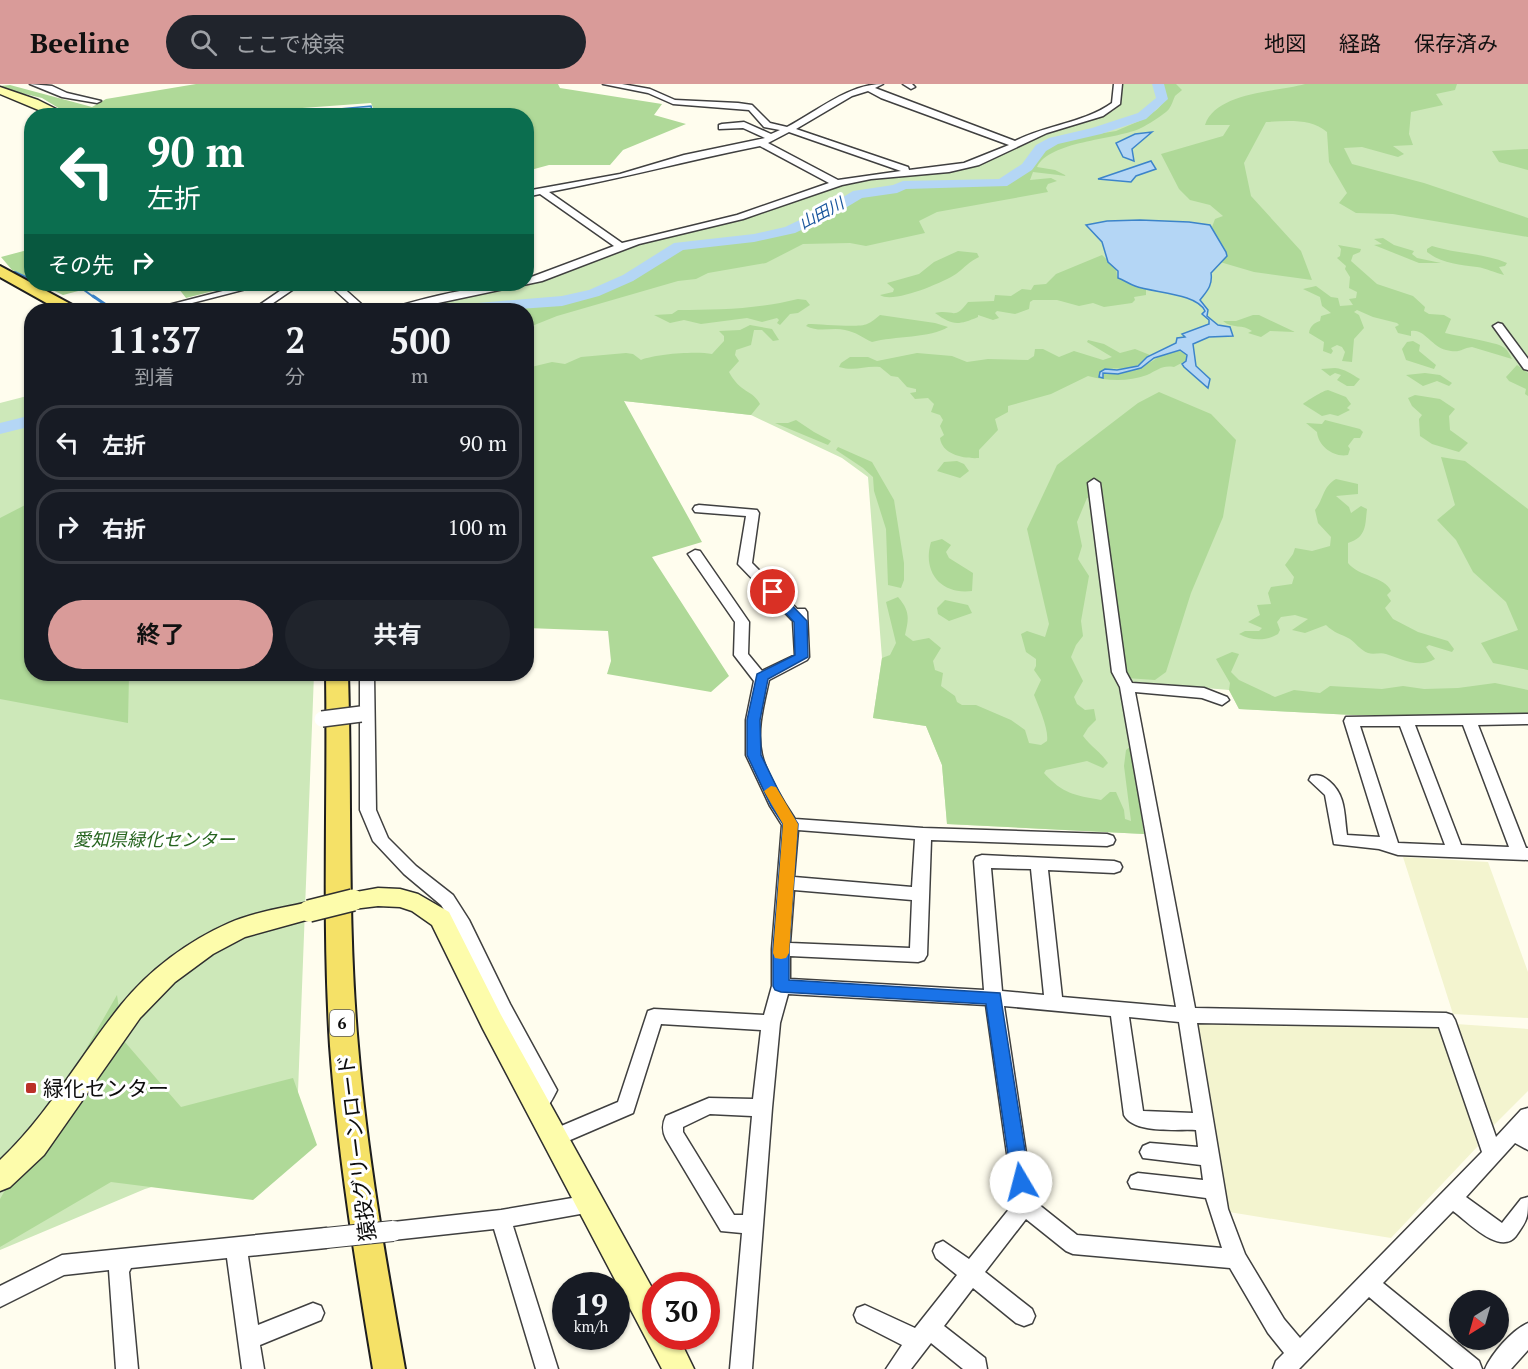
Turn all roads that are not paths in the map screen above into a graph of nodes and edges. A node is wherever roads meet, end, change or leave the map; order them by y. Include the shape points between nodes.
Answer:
1 (34, 84) edge
2 (607, 84) edge
3 (879, 84) edge
4 (1118, 84) edge
5 (867, 87) junction
6 (0, 90) edge
7 (97, 101) dead end
8 (47, 108) edge
9 (722, 127) dead end
10 (790, 130) junction
11 (772, 138) junction
12 (760, 143) junction
13 (1017, 146) junction
14 (911, 171) junction
15 (836, 183) junction
16 (540, 190) junction
17 (534, 192) edge
18 (621, 247) junction
19 (0, 271) edge
20 (0, 277) edge
21 (534, 279) edge
22 (24, 285) edge
23 (24, 288) edge
24 (29, 291) edge
25 (35, 291) edge
26 (232, 291) edge
27 (286, 291) edge
28 (341, 291) edge
29 (482, 291) edge
30 (54, 303) edge
31 (57, 303) edge
32 (183, 303) edge
33 (268, 303) edge
34 (355, 303) edge
35 (419, 303) edge
36 (1498, 326) dead end
37 (1528, 368) edge
38 (1094, 483) dead end
39 (699, 509) dead end
40 (695, 554) dead end
41 (761, 680) junction
42 (337, 681) edge
43 (367, 681) edge
44 (1127, 687) junction
45 (1222, 700) dead end
46 (322, 719) dead end
47 (1468, 719) junction
48 (1528, 719) edge
49 (1406, 721) junction
50 (368, 731) junction
51 (1317, 780) dead end
52 (790, 824) junction
53 (923, 834) junction
54 (1107, 840) dead end
55 (1391, 847) junction
56 (1455, 850) junction
57 (1524, 854) edge
58 (1039, 863) junction
59 (1114, 867) dead end
60 (786, 883) junction
61 (920, 894) junction
62 (781, 949) junction
63 (781, 986) junction
64 (994, 998) junction
65 (1054, 1003) junction
66 (1119, 1009) junction
67 (1187, 1015) junction
68 (771, 1023) junction
69 (536, 1104) junction
70 (762, 1108) junction
71 (1528, 1116) edge
72 (1204, 1122) junction
73 (1521, 1136) edge
74 (554, 1138) junction
75 (1150, 1152) dead end
76 (1492, 1154) junction
77 (1209, 1157) junction
78 (0, 1178) edge
79 (1138, 1182) dead end
80 (1215, 1190) junction
81 (1452, 1198) junction
82 (590, 1204) junction
83 (1024, 1205) junction
84 (1528, 1206) edge
85 (501, 1219) junction
86 (753, 1224) junction
87 (236, 1247) junction
88 (943, 1251) dead end
89 (124, 1259) junction
90 (1236, 1259) junction
91 (972, 1273) junction
92 (1369, 1284) junction
93 (0, 1297) edge
94 (642, 1300) edge
95 (313, 1313) dead end
96 (865, 1315) dead end
97 (1024, 1316) dead end
98 (924, 1334) junction
99 (1528, 1334) edge
100 (249, 1339) junction
101 (669, 1350) edge
102 (1292, 1361) edge
103 (977, 1366) dead end
104 (127, 1369) edge
105 (253, 1369) edge
106 (389, 1369) edge
107 (547, 1369) edge
108 (679, 1369) edge
109 (741, 1369) edge
110 (897, 1369) edge
111 (1471, 1369) edge
112 (1496, 1369) edge

1 - 7 street
2 - 10 street via 650,91 673,102 752,108 767,125
3 - 5 street
4 - 13 street via 1116,104 1108,110 1045,131
5 - 10 street
5 - 13 street
6 - 8 street
9 - 11 street via 744,125
10 - 11 street
10 - 14 street
11 - 12 street
12 - 15 street
12 - 16 street via 621,176
13 - 14 street via 968,165
14 - 15 street
15 - 18 street via 737,218
16 - 17 street
16 - 18 street
18 - 21 street
19 - 22 main road
20 - 23 main road
24 - 30 main road
25 - 31 main road
26 - 32 street
27 - 33 street
28 - 34 street
29 - 35 street
36 - 37 street
38 - 44 street via 1119,672
39 - 41 street via 753,513 745,564 800,617 802,657
40 - 41 street via 742,622 741,655
41 - 52 street via 753,720 754,755
42 - 106 main road, 猿投グリーンロード / 6 via 339,977 360,1198
43 - 50 street
44 - 45 street via 1203,693
44 - 67 street
46 - 50 street, bridge via 361,714 361,732
47 - 48 street
47 - 49 street
47 - 57 street
49 - 55 street via 1351,721
49 - 56 street
50 - 69 street via 368,810 373,827 381,841 410,870 447,900 463,925 548,1090 543,1101
51 - 55 street via 1333,794 1340,840
52 - 53 street
52 - 60 street
53 - 54 street
53 - 61 street
55 - 56 street
56 - 57 street
58 - 59 street
58 - 64 street via 982,861
58 - 65 street
60 - 61 street
60 - 62 street
61 - 62 street via 918,955
62 - 63 street
63 - 64 street
63 - 68 street
64 - 65 street
64 - 83 street
65 - 66 street
66 - 67 street
66 - 72 street via 1134,1115 1138,1119
67 - 72 street
67 - 76 street via 1446,1020
68 - 70 street
68 - 74 street via 654,1017 626,1107
69 - 74 street
69 - 78 street, bridge via 441,919 414,900 388,896 353,900 239,928 166,975 131,1011 34,1146
70 - 86 street
70 - 86 street via 709,1107 673,1122 673,1133 728,1224
71 - 73 street
72 - 77 street
73 - 76 street
74 - 82 street
75 - 77 street
76 - 81 street
77 - 80 street
79 - 80 street
80 - 90 street
81 - 84 street via 1504,1234
81 - 92 street
82 - 85 street
82 - 94 street
83 - 90 street via 1073,1244
83 - 91 street
85 - 87 street, bridge
85 - 107 street
86 - 109 street
87 - 89 street
87 - 100 street
88 - 91 street
89 - 93 street via 62,1265
89 - 104 street via 119,1272
90 - 102 street
91 - 97 street
91 - 98 street
92 - 102 street
92 - 111 street
95 - 100 street
96 - 98 street
98 - 103 street
98 - 110 street
99 - 112 street
100 - 105 street
101 - 108 street

